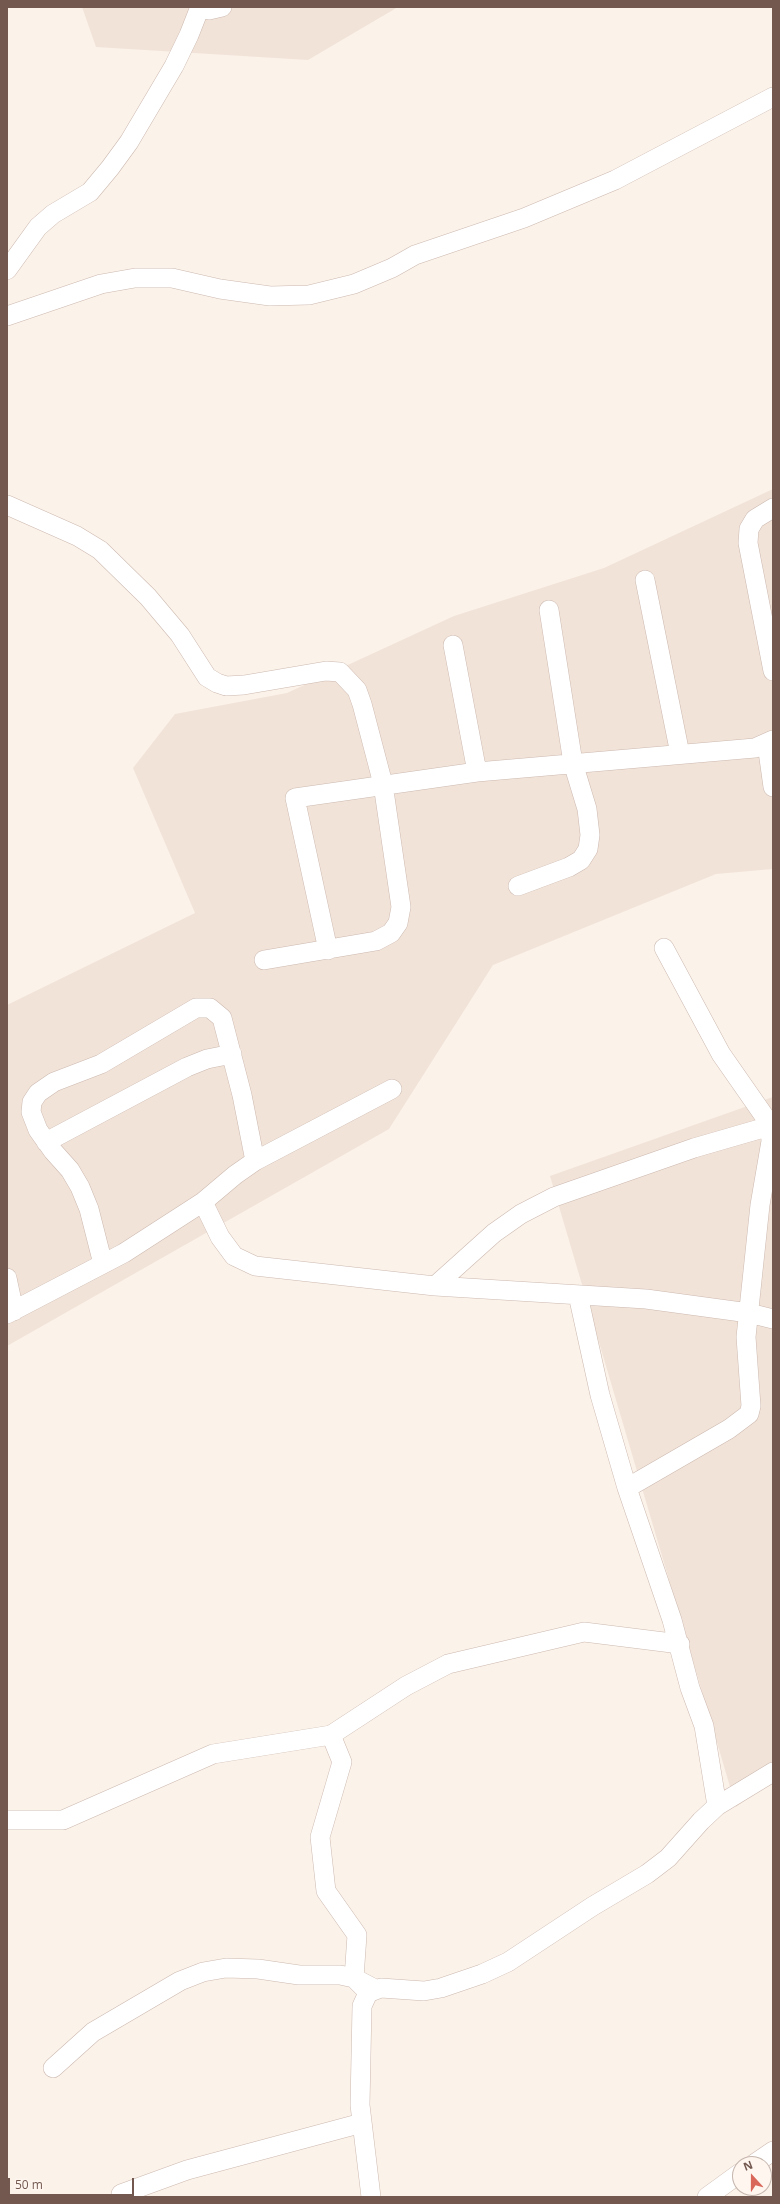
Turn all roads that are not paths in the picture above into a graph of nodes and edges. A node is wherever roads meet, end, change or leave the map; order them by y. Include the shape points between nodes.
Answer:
1 (201, 7) edge
2 (222, 7) edge
3 (773, 97) edge
4 (7, 270) edge
5 (7, 316) edge
6 (7, 505) edge
7 (773, 508) edge
8 (645, 580) dead end
9 (549, 610) dead end
10 (453, 645) dead end
11 (773, 671) edge
12 (770, 742) edge
13 (680, 754) junction
14 (573, 763) junction
15 (477, 772) junction
16 (383, 784) junction
17 (773, 787) edge
18 (518, 886) dead end
19 (664, 948) dead end
20 (328, 950) junction
21 (264, 960) dead end
22 (232, 1054) junction
23 (392, 1089) dead end
24 (770, 1126) junction
25 (46, 1142) junction
26 (255, 1161) junction
27 (203, 1202) junction
28 (767, 1205) edge
29 (103, 1264) junction
30 (7, 1278) edge
31 (435, 1286) junction
32 (578, 1295) junction
33 (10, 1312) edge
34 (749, 1313) junction
35 (773, 1319) edge
36 (627, 1488) junction
37 (680, 1644) junction
38 (332, 1735) junction
39 (773, 1772) edge
40 (717, 1806) junction
41 (7, 1820) edge
42 (354, 1978) junction
43 (372, 1991) junction
44 (53, 2068) dead end
45 (362, 2123) junction
46 (732, 2179) edge
47 (121, 2194) dead end
48 (371, 2197) edge
49 (707, 2197) edge

1 - 2 street via 209,10
1 - 4 street via 174,66 129,142 110,168 90,192 53,214 38,227
3 - 5 street via 615,180 524,218 415,255 354,284 309,295 270,296 220,289 172,278 135,278 102,284
6 - 16 street via 77,536 100,550 148,598 180,635 207,677 216,683 244,686 326,671 340,672 357,690
7 - 11 street via 755,518 749,529 748,543
8 - 13 street
9 - 14 street
10 - 15 street
12 - 13 street via 755,748
12 - 17 street
13 - 14 street
14 - 15 street
14 - 18 street via 587,809 590,835 588,849 581,860 569,867
15 - 16 street
16 - 20 street via 401,907 398,923 391,933 376,941
16 - 20 street via 295,798
19 - 24 street via 721,1054
20 - 21 street
22 - 25 street via 207,1059 187,1067
22 - 25 street via 222,1018 210,1008 196,1008 101,1064 54,1082 38,1093 32,1102 31,1112
22 - 26 street
23 - 26 street
24 - 28 street
24 - 31 street via 641,1166 548,1200 494,1232
25 - 29 street via 70,1170 80,1187 89,1209
26 - 27 street
27 - 29 street
27 - 31 street via 220,1237 234,1256 255,1266
28 - 34 street
29 - 33 street
30 - 33 street
31 - 32 street
32 - 34 street via 646,1299
32 - 36 street via 600,1395
34 - 35 street
34 - 36 street via 746,1337 751,1406 749,1414 729,1430
36 - 37 street
37 - 38 street via 584,1632 448,1664 406,1686
37 - 40 street via 690,1688 704,1726
38 - 41 street via 213,1754 63,1820
38 - 42 street via 342,1762 320,1837 326,1891 357,1935
39 - 40 street
40 - 43 street via 668,1858 647,1874 508,1962 441,1988 424,1991
42 - 43 street
42 - 44 street via 340,1975 299,1975 258,1969 226,1968 204,1972 174,1984 100,2028
43 - 45 street via 362,2006
45 - 47 street via 187,2170
45 - 48 street
46 - 49 street

